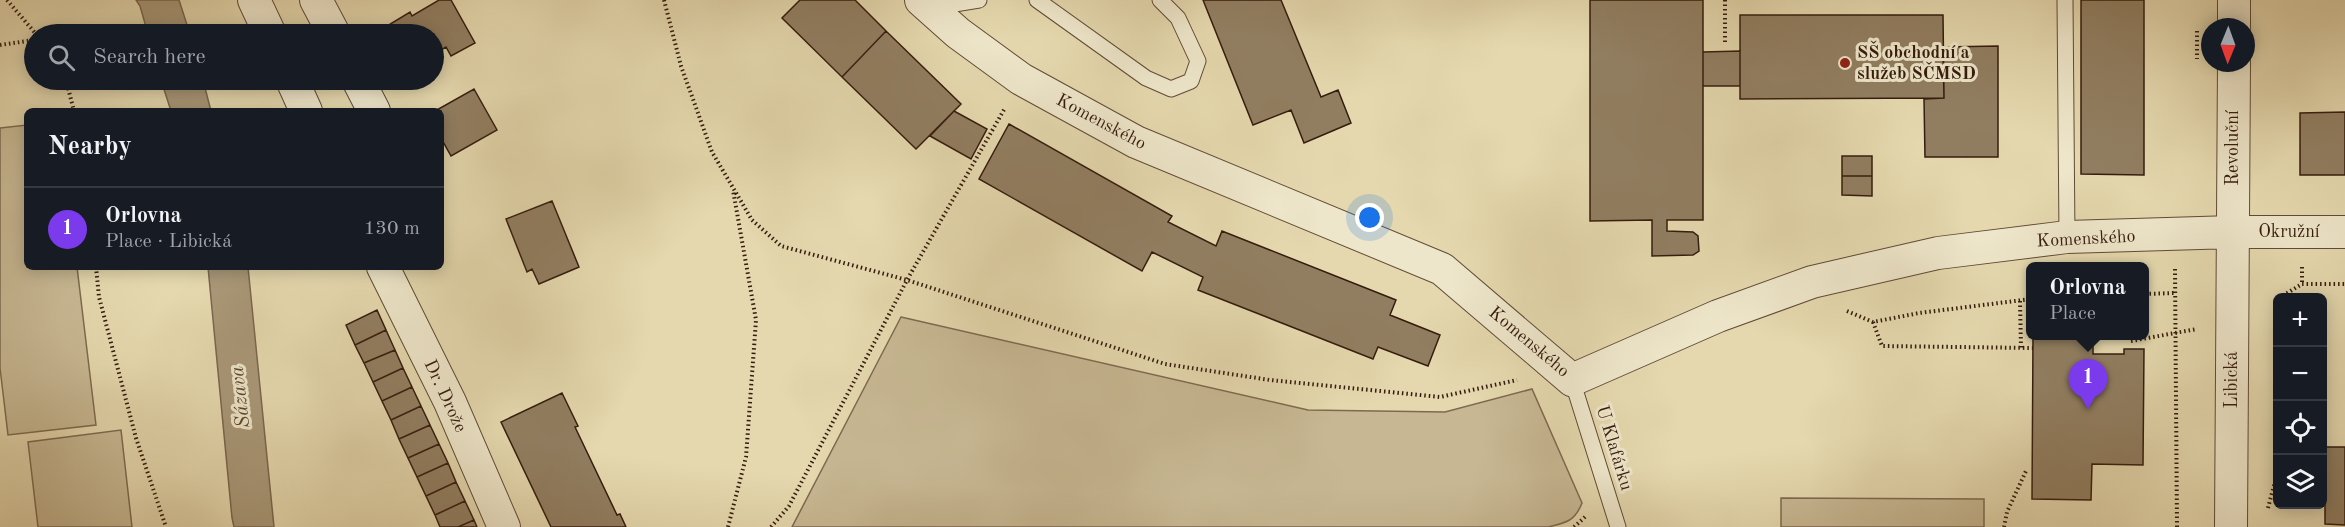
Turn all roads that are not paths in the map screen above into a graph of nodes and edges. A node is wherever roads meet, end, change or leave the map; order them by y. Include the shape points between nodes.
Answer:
1 (254, 0) edge
2 (316, 0) edge
3 (979, 0) edge
4 (1037, 0) edge
5 (1160, 0) edge
6 (2066, 0) edge
7 (2234, 0) edge
8 (925, 4) edge
9 (2234, 18) edge
10 (265, 24) edge
11 (329, 24) edge
12 (2234, 72) edge
13 (297, 90) edge
14 (362, 90) edge
15 (305, 108) edge
16 (372, 108) edge
17 (2233, 232) junction
18 (2345, 232) edge
19 (2067, 237) junction
20 (384, 270) edge
21 (1572, 380) junction
22 (504, 527) edge
23 (1618, 527) edge
24 (2231, 527) edge

1 - 10 street
2 - 11 street
3 - 8 lane
4 - 5 lane via 1146,78 1171,89 1191,81 1198,61 1178,18
6 - 19 lane
7 - 9 street
8 - 21 street, Komenského via 1021,79 1136,142 1442,269
12 - 17 street, Revoluční
13 - 15 street
14 - 16 street
17 - 18 street, Okružní
17 - 19 street, Komenského
17 - 24 street, Libická
19 - 21 street, Komenského via 1938,253 1812,282 1718,316
20 - 22 street, Dr. Drože via 450,402
21 - 23 lane, U Klafárku

